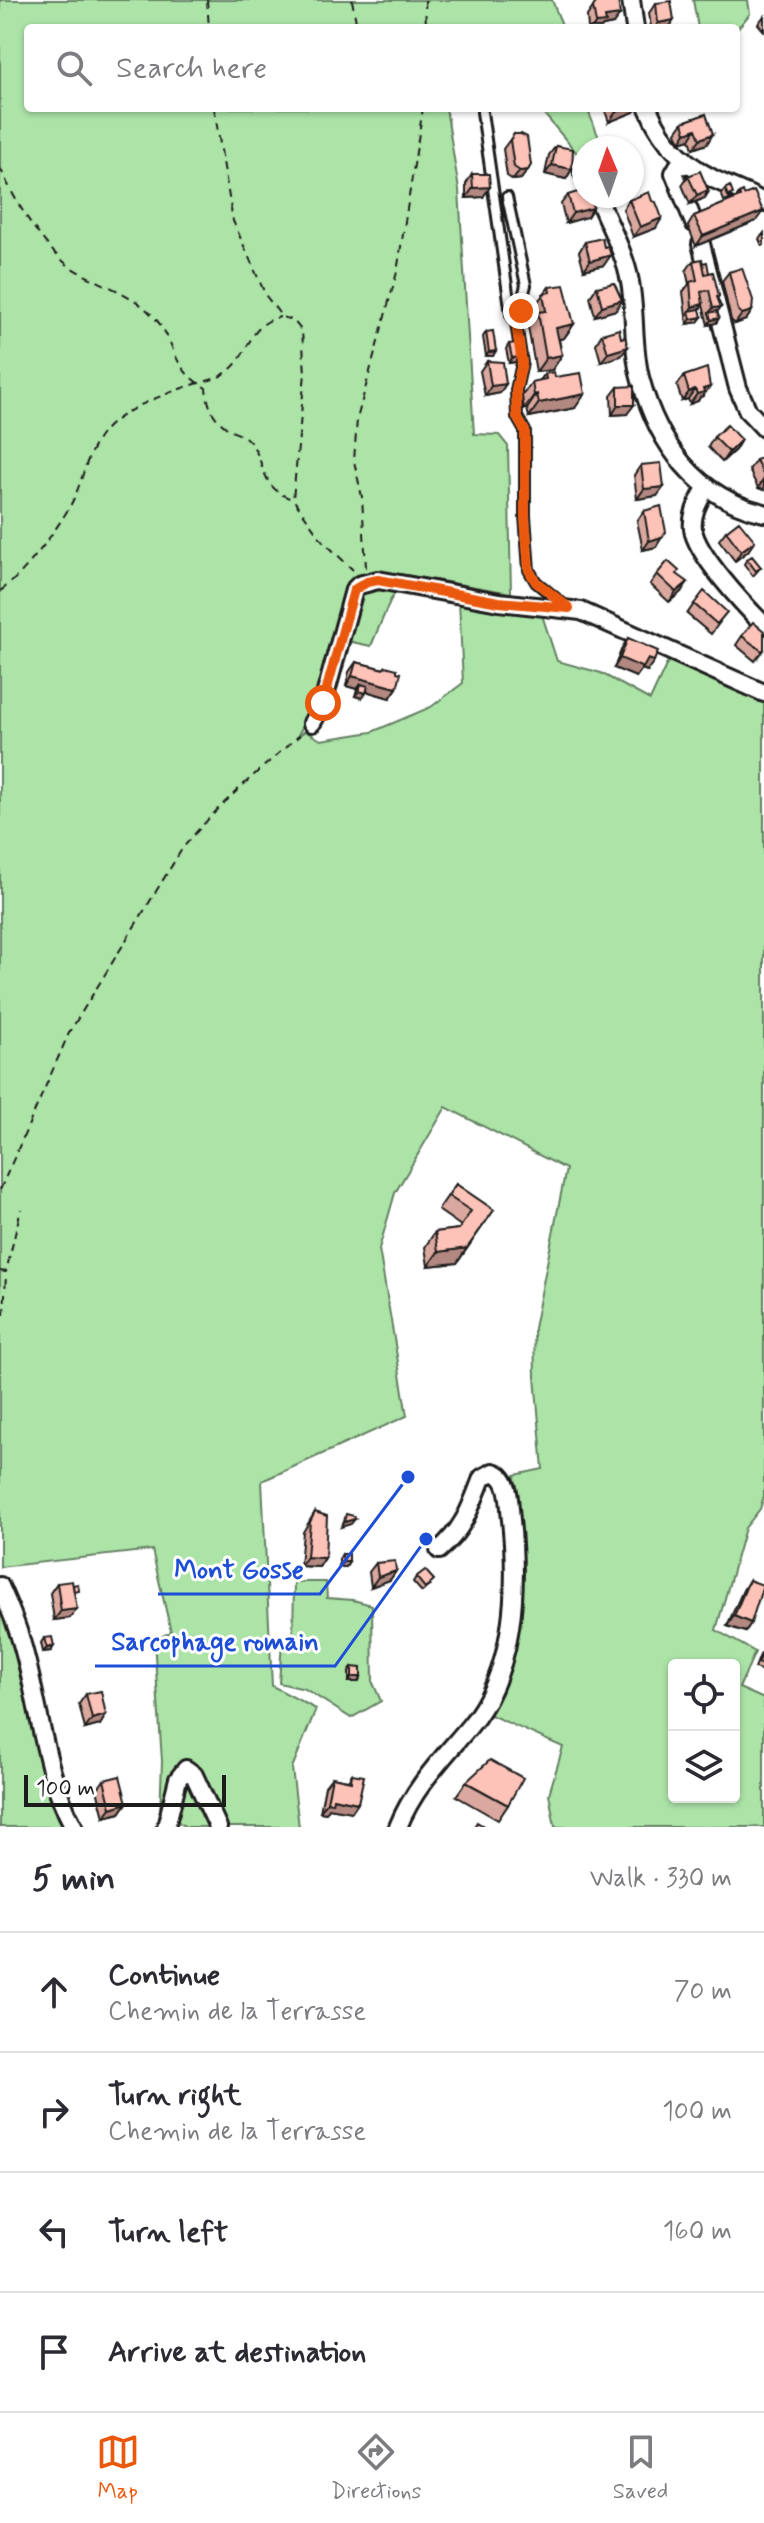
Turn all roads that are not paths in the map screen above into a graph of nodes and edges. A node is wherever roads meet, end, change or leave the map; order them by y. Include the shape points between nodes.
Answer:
1 (631, 0) edge
2 (634, 24) edge
3 (482, 112) dead end
4 (650, 112) edge
5 (690, 164) junction
6 (507, 197) dead end
7 (764, 203) edge
8 (602, 208) edge
9 (694, 223) edge
10 (701, 244) edge
11 (516, 323) junction
12 (764, 428) edge
13 (706, 488) junction
14 (764, 513) edge
15 (569, 608) junction
16 (764, 625) edge
17 (764, 693) edge
18 (312, 723) road end
19 (439, 1550) dead end
20 (0, 1586) edge
21 (74, 1827) edge
22 (166, 1827) edge
23 (218, 1827) edge
24 (398, 1827) edge

1 - 2 street
3 - 11 lane
4 - 5 street via 659,134
5 - 7 street
5 - 9 street via 678,166 674,173
6 - 11 lane via 526,285
8 - 13 street via 630,281 640,379 669,445
10 - 12 street via 738,388 748,411
11 - 15 lane via 529,570
13 - 14 street
13 - 16 street via 693,516 695,539
15 - 17 street
15 - 18 street via 367,582 354,590 323,703
19 - 24 street via 468,1515 482,1478 499,1474 509,1501 514,1573 498,1675 490,1697 427,1774
20 - 21 street via 22,1644 43,1742
22 - 23 street via 178,1779 186,1769 194,1775

